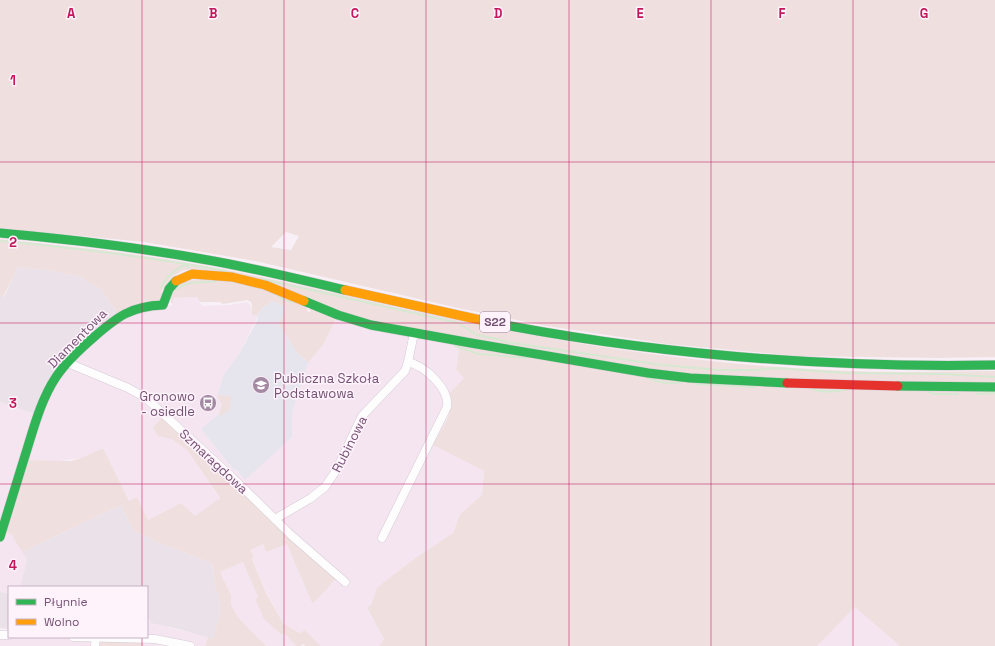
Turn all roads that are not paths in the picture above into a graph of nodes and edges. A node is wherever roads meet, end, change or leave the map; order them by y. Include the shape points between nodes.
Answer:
1 (0, 233) edge
2 (414, 333) junction
3 (408, 362) junction
4 (68, 363) junction
5 (995, 365) edge
6 (995, 387) edge
7 (275, 519) junction
8 (0, 537) edge
9 (382, 538) dead end
10 (345, 582) dead end
11 (96, 638) edge
12 (95, 646) edge
13 (190, 646) edge

1 - 5 main road, S22 via 123,246 233,264 588,340 686,353 795,362 927,366
2 - 3 street, Rubinowa
2 - 4 main road, Diamentowa via 358,322 265,285 232,277 192,274 183,276 169,289 163,305 136,307 119,315
2 - 6 main road via 690,378 802,384
3 - 7 street, Rubinowa via 405,371 360,420 327,484 311,498
3 - 9 street via 423,368 442,389 447,397 447,407
4 - 7 street, Szmaragdowa via 122,385 146,398
4 - 8 main road, Diamentowa via 52,383 40,408
7 - 10 street, Szmaragdowa
11 - 12 street
11 - 13 street via 155,639

